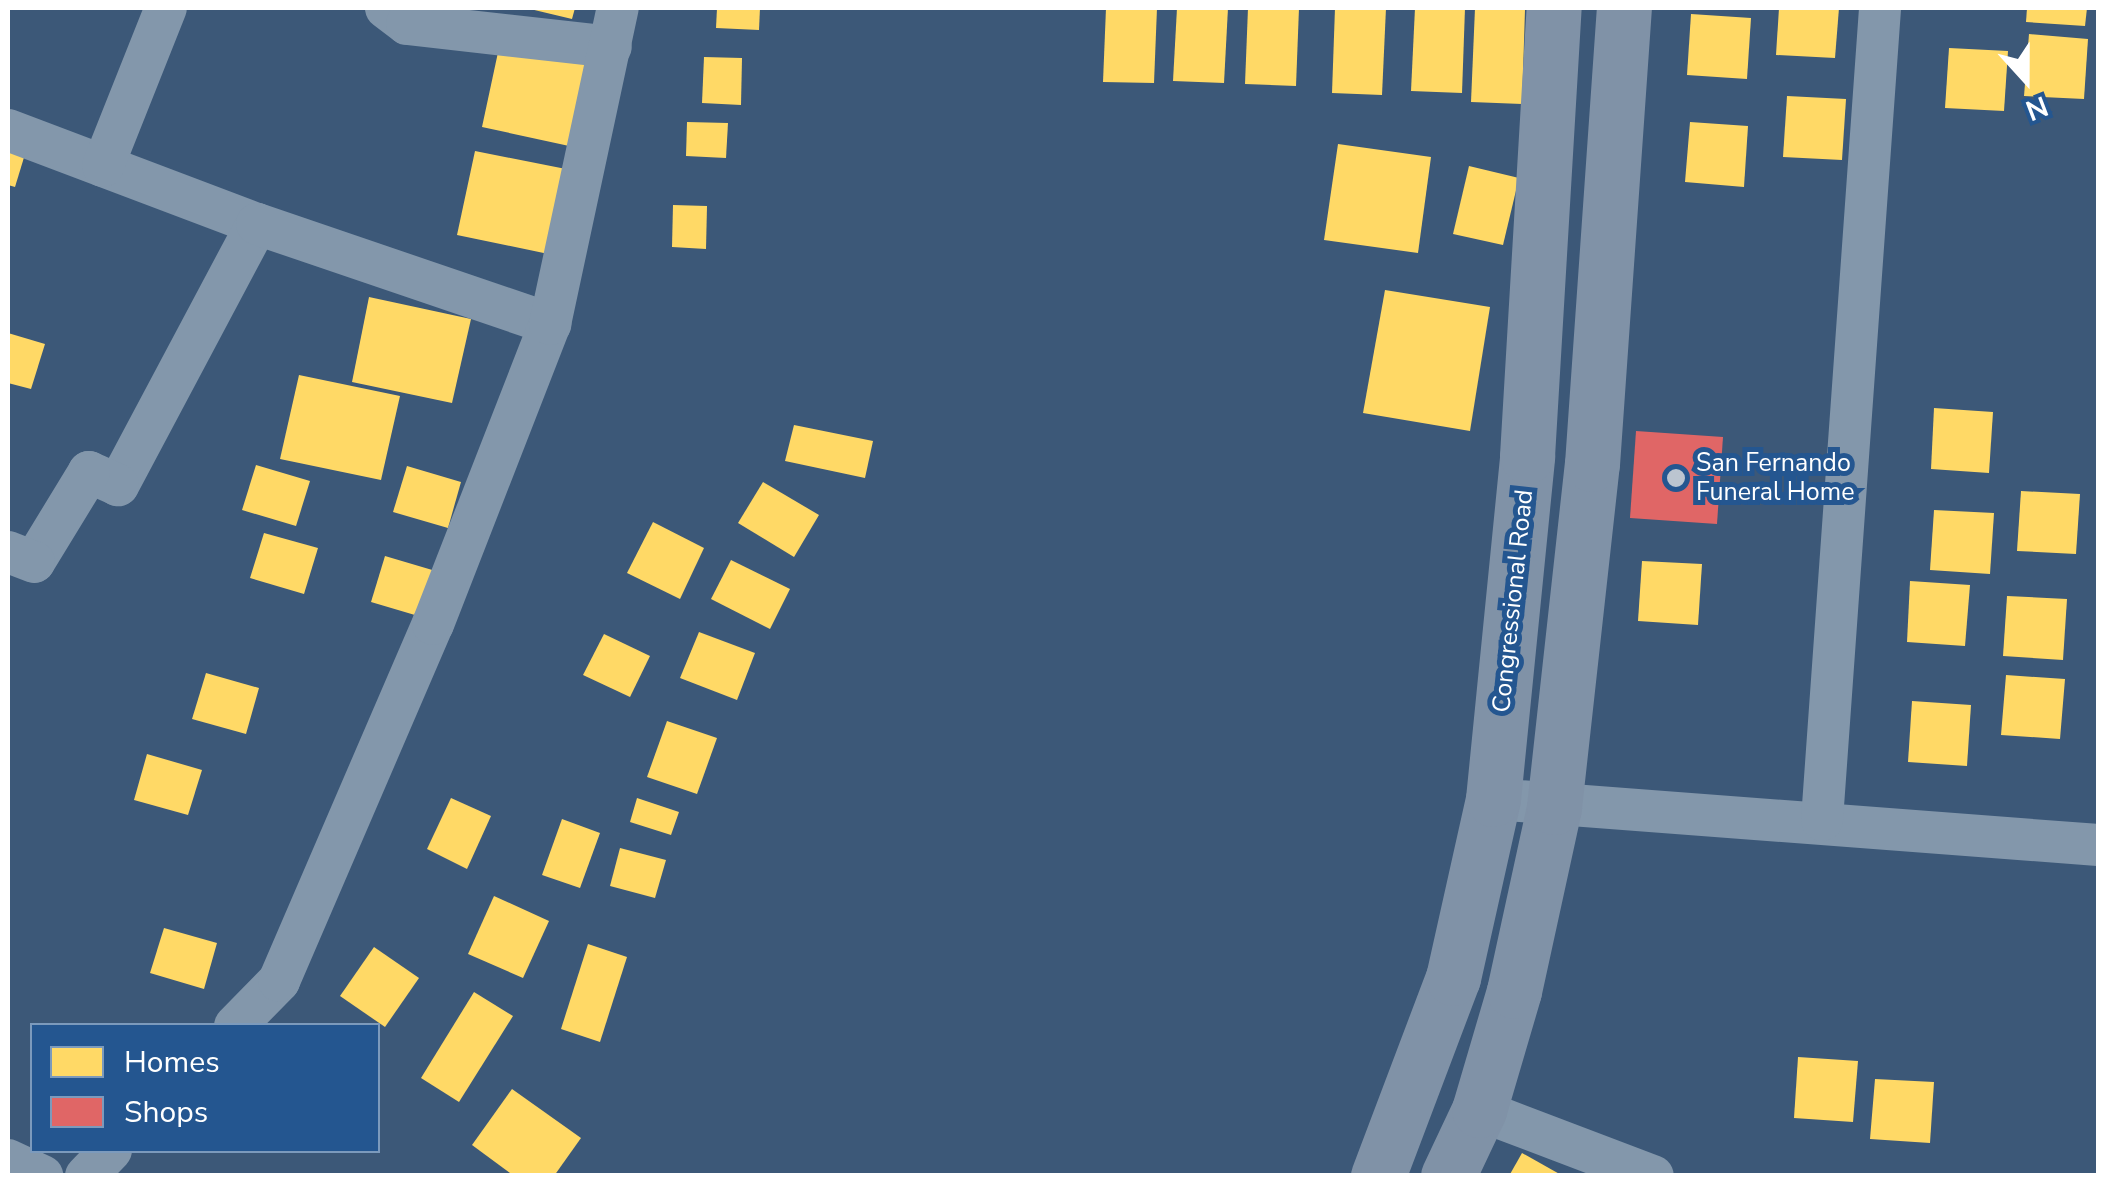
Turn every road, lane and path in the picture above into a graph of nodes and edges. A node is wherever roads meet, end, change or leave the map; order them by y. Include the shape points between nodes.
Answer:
1 (166, 8) edge
2 (386, 8) edge
3 (1554, 8) edge
4 (1624, 8) edge
5 (1880, 8) edge
6 (615, 27) edge
7 (8, 130) edge
8 (103, 166) junction
9 (257, 224) junction
10 (550, 324) junction
11 (8, 552) edge
12 (1493, 799) junction
13 (1554, 807) junction
14 (1822, 820) junction
15 (2098, 844) edge
16 (238, 1023) edge
17 (1479, 1110) junction
18 (107, 1153) edge
19 (8, 1160) edge
20 (43, 1176) edge
21 (86, 1176) edge
22 (1378, 1176) edge
23 (1448, 1176) edge
24 (1653, 1176) edge

1 - 8 street
2 - 6 street via 407,24
3 - 12 main road, Congressional Road via 1527,456
4 - 13 main road via 1592,464
5 - 14 street
6 - 10 street
7 - 8 street
8 - 9 street
9 - 10 street
9 - 11 street via 118,485 88,472 34,562
10 - 16 street via 434,624 280,981
12 - 13 street
12 - 22 main road, Congressional Road via 1453,978
13 - 14 street
13 - 17 main road via 1523,956
14 - 15 street
17 - 23 main road
17 - 24 street
18 - 21 street
19 - 20 street

